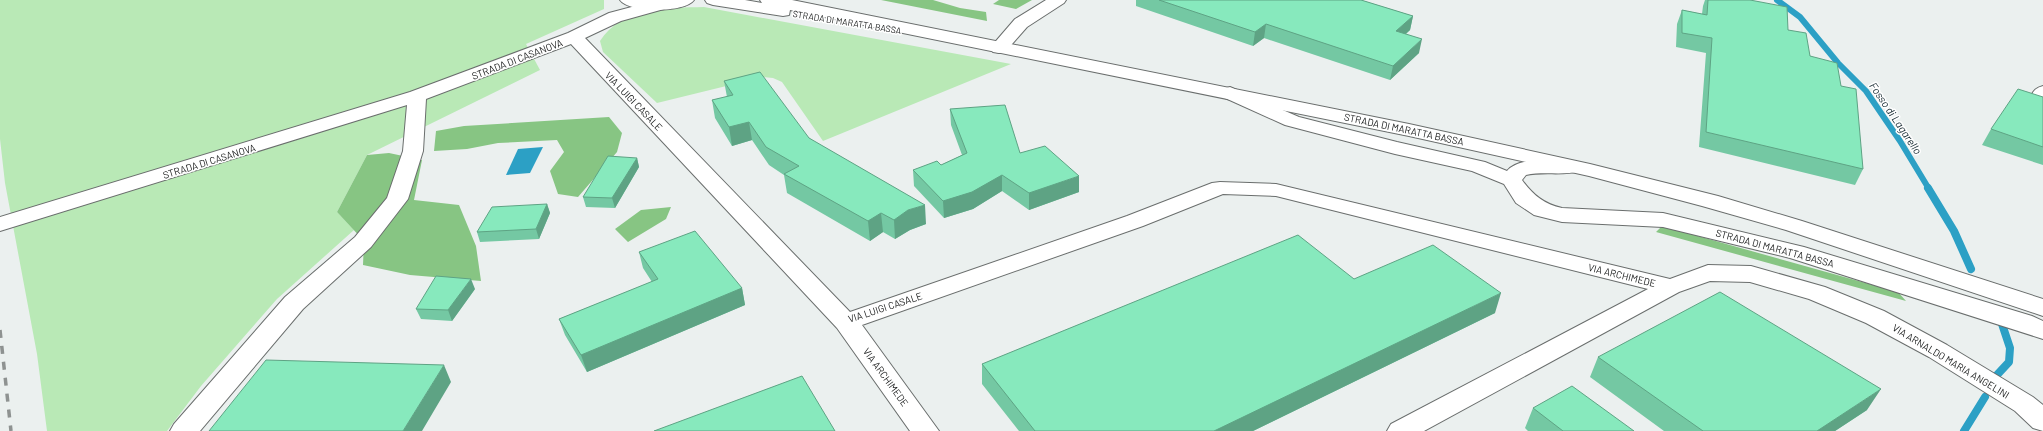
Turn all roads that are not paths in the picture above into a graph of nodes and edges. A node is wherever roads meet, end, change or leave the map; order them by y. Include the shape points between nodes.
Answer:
1 (628, 0) edge
2 (686, 0) edge
3 (713, 0) edge
4 (768, 0) edge
5 (1058, 0) edge
6 (658, 5) junction
7 (619, 8) edge
8 (574, 38) junction
9 (980, 44) junction
10 (998, 48) junction
11 (1230, 93) junction
12 (417, 96) junction
13 (1577, 167) junction
14 (1511, 180) junction
15 (1276, 190) joint
16 (0, 224) edge
17 (1671, 287) junction
18 (2043, 308) edge
19 (846, 322) junction
20 (2043, 330) edge
21 (2043, 421) edge
22 (184, 431) edge
23 (925, 431) edge
24 (1401, 431) edge

1 - 6 street
2 - 6 street
3 - 9 street, STRADA DI MARATTA BASSA
4 - 9 street, STRADA DI MARATTA BASSA
5 - 10 street via 1021,23
6 - 7 street, STRADA DI CASANOVA
7 - 8 street, STRADA DI CASANOVA
8 - 12 street, STRADA DI CASANOVA
8 - 19 street, VIA LUIGI CASALE
9 - 10 street, STRADA DI MARATTA BASSA
10 - 11 street, STRADA DI MARATTA BASSA
11 - 13 street, STRADA DI MARATTA BASSA
11 - 14 street, STRADA DI MARATTA BASSA via 1292,121 1395,148 1478,166
12 - 16 street, STRADA DI CASANOVA
12 - 22 street via 413,152 397,199 363,242 294,304
13 - 14 street, STRADA DI MARATTA BASSA via 1539,166 1519,170
13 - 18 street, STRADA DI MARATTA BASSA via 1710,201 1857,244
14 - 20 street, STRADA DI MARATTA BASSA via 1524,198 1542,210 1562,215 1663,220 1699,228 1796,252
15 - 17 street, VIA ARCHIMEDE
15 - 19 street, VIA LUIGI CASALE via 1220,188 1135,221
17 - 21 street, VIA ARNALDO MARIA ANGELINI via 1708,273 1751,274 1817,293 1875,317 1938,351 2024,404
17 - 24 street, VIA ARCHIMEDE
19 - 23 street, VIA ARCHIMEDE

